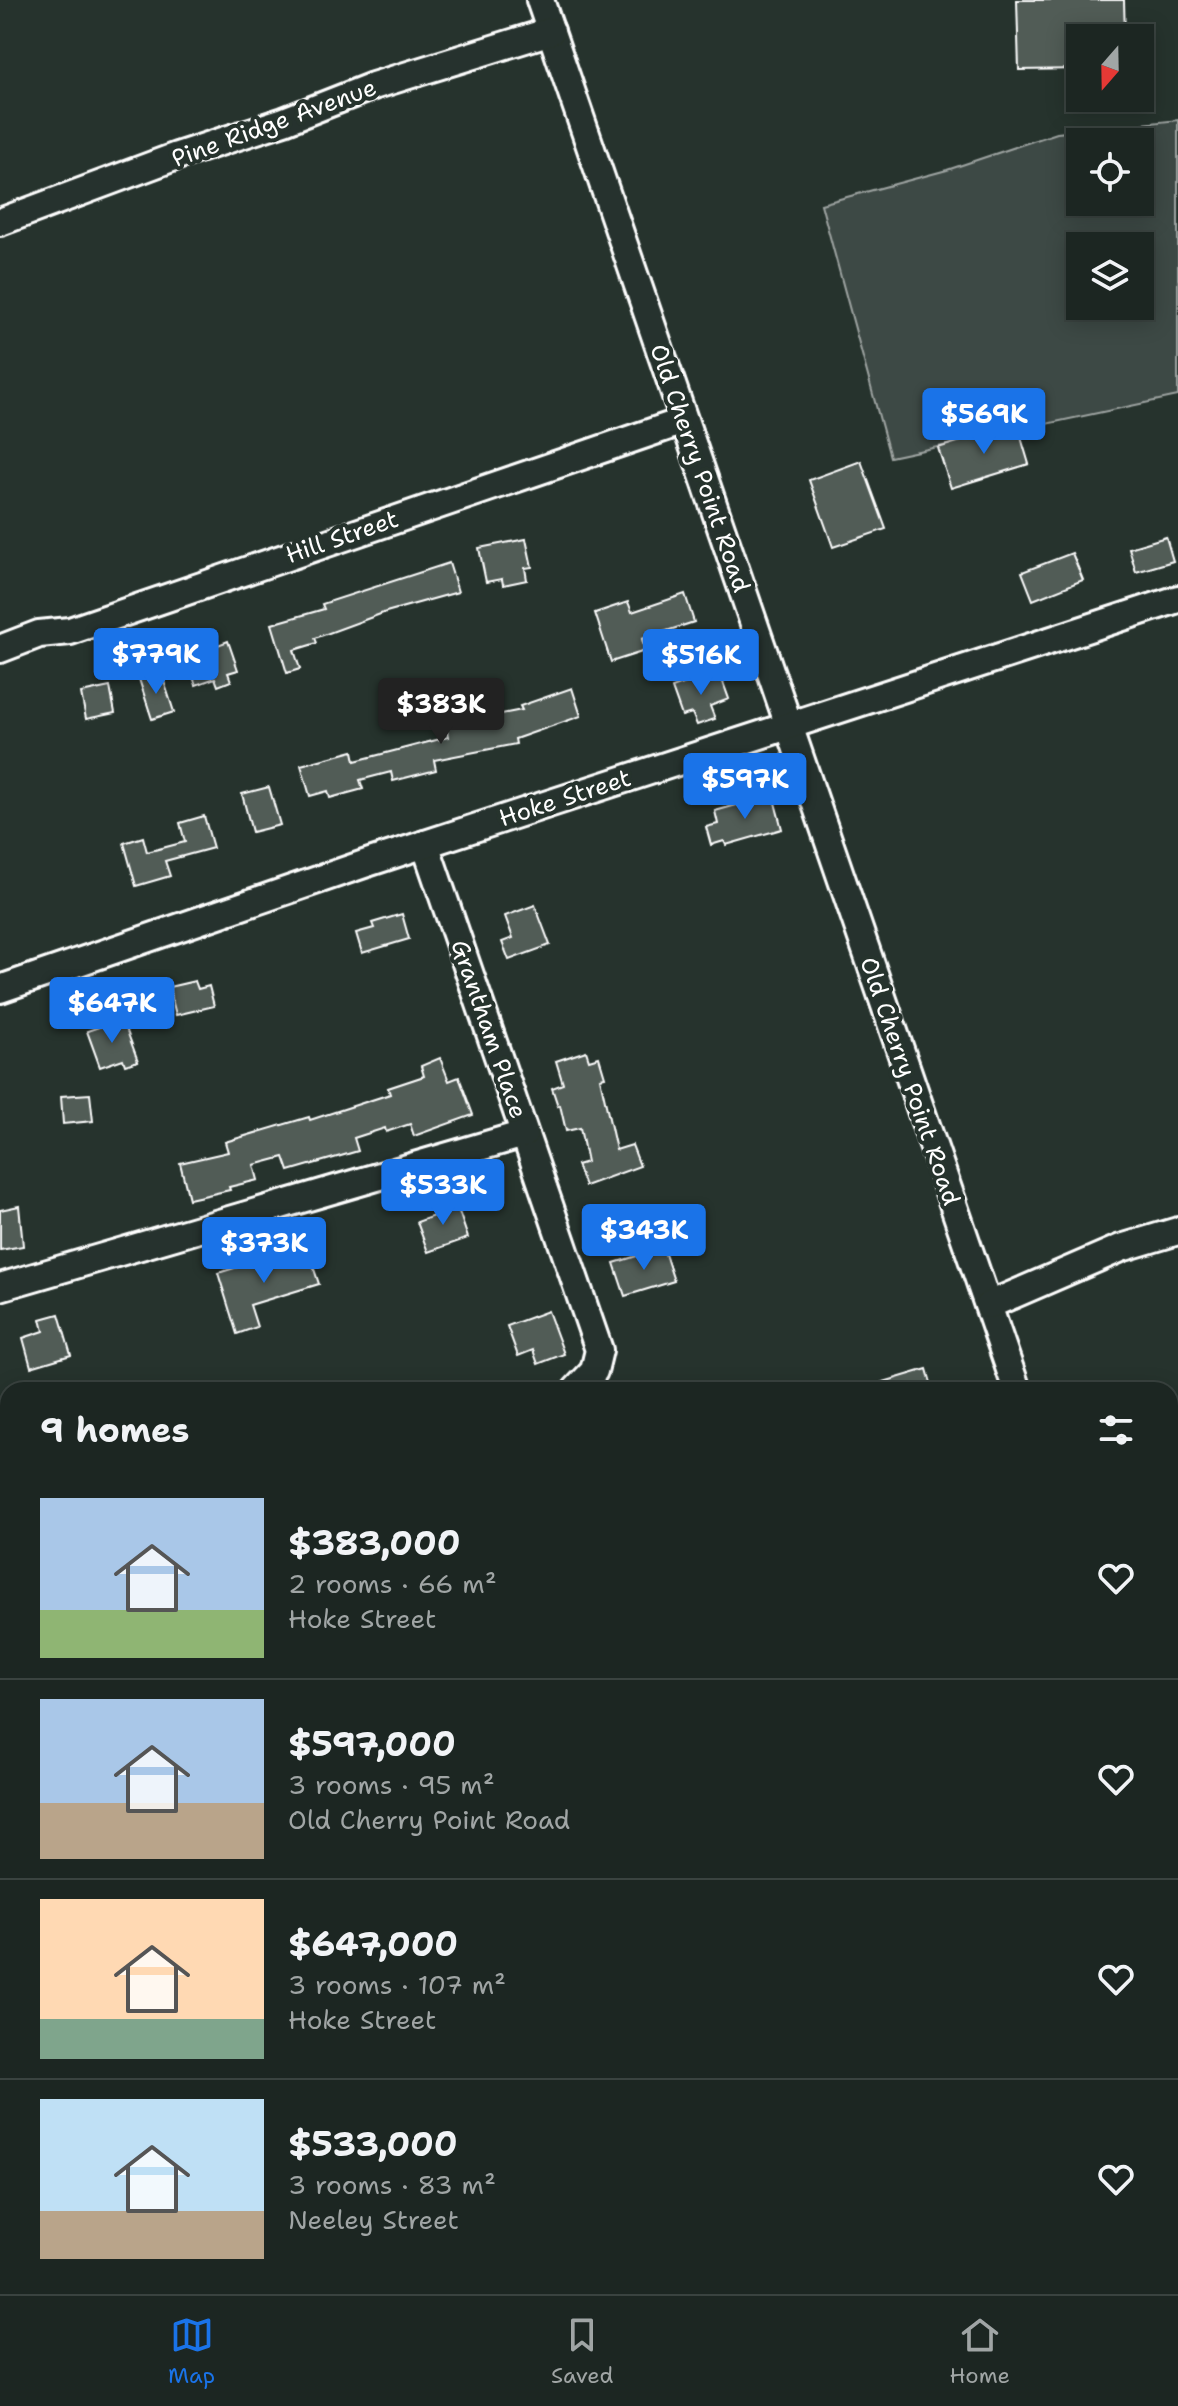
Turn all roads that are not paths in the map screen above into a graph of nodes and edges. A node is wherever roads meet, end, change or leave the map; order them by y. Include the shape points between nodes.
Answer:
1 (540, 0) edge
2 (551, 31) junction
3 (0, 222) edge
4 (684, 421) junction
5 (1178, 599) edge
6 (0, 649) edge
7 (788, 724) junction
8 (425, 844) junction
9 (0, 989) edge
10 (524, 1134) junction
11 (1178, 1231) edge
12 (0, 1287) edge
13 (989, 1305) junction
14 (584, 1382) edge
15 (1014, 1382) edge

1 - 2 street, Old Cherry Point Road
2 - 3 street, Pine Ridge Avenue via 373,86
2 - 4 street, Old Cherry Point Road
4 - 6 street, Hill Street via 85,626 39,634
4 - 7 street, Old Cherry Point Road
5 - 7 street, Hoke Street
7 - 8 street, Hoke Street
7 - 13 street, Old Cherry Point Road
8 - 9 street, Hoke Street
8 - 10 street, Grantham Place
10 - 12 street
10 - 14 street, Grantham Place via 599,1350 594,1371
11 - 13 street via 1121,1248
13 - 15 street, Old Cherry Point Road

